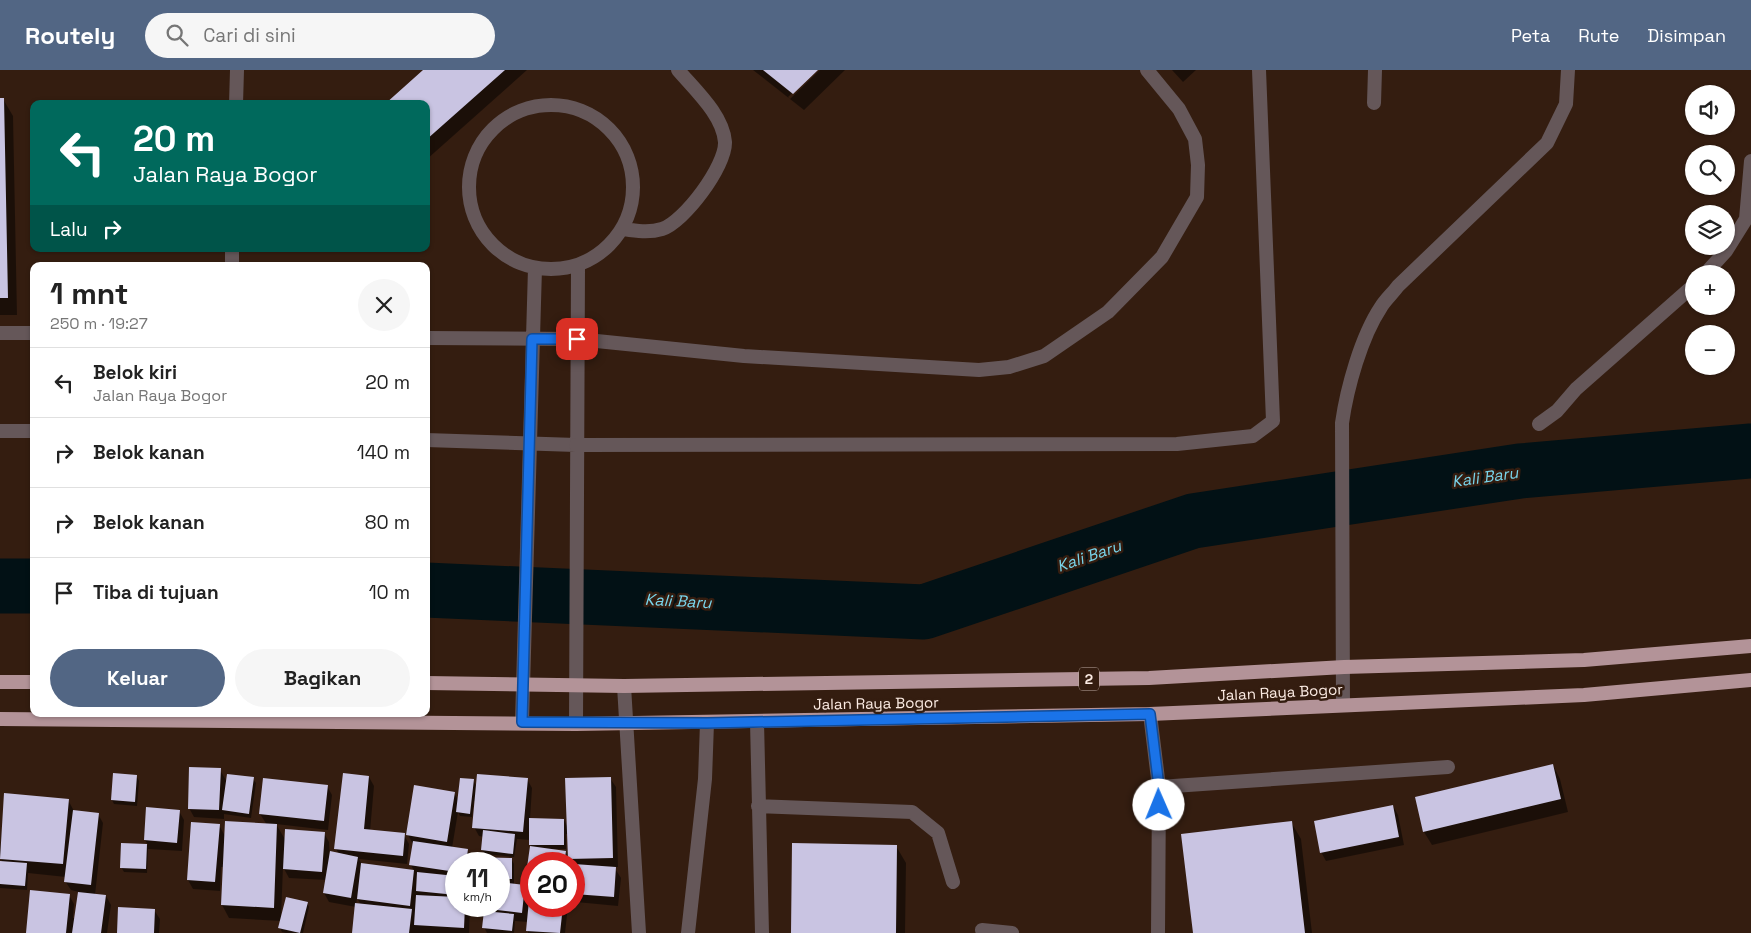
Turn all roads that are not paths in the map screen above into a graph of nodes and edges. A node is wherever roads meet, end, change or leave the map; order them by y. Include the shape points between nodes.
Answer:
1 (237, 70) edge
2 (678, 70) edge
3 (1147, 70) edge
4 (1259, 70) edge
5 (1375, 70) edge
6 (1568, 70) edge
7 (236, 100) edge
8 (1374, 103) dead end
9 (1751, 161) edge
10 (624, 229) junction
11 (1713, 265) edge
12 (578, 267) junction
13 (535, 268) junction
14 (1685, 293) edge
15 (0, 332) edge
16 (30, 333) edge
17 (430, 338) edge
18 (532, 339) junction
19 (577, 339) junction
20 (1539, 424) dead end
21 (0, 431) edge
22 (30, 432) edge
23 (430, 440) edge
24 (528, 443) junction
25 (576, 445) junction
26 (1751, 646) edge
27 (1344, 667) junction
28 (1751, 680) edge
29 (0, 682) edge
30 (30, 682) edge
31 (430, 683) edge
32 (522, 683) junction
33 (576, 684) junction
34 (624, 686) junction
35 (1343, 705) junction
36 (1150, 714) junction
37 (0, 719) edge
38 (522, 722) junction
39 (757, 722) junction
40 (625, 723) junction
41 (707, 723) junction
42 (576, 724) junction
43 (1448, 767) dead end
44 (1159, 787) junction
45 (758, 806) junction
46 (954, 882) dead end
47 (982, 930) dead end
48 (639, 933) edge
49 (688, 933) edge
50 (762, 933) edge
51 (1012, 933) edge
52 (1158, 933) edge

1 - 7 street
2 - 10 street via 719,120 725,143 721,160 708,185 664,229
3 - 19 street via 1179,109 1196,139 1197,197 1162,257 1108,312 1044,356 1009,367 979,370 744,356
4 - 25 street via 1273,422 1254,436 1177,444
5 - 8 street
6 - 27 street via 1566,104 1547,143 1398,286 1380,308 1366,338 1344,405 1342,423
9 - 11 street via 1746,219
10 - 12 street via 604,252
10 - 13 street via 634,195 630,159 611,129 581,109 546,104 511,114 484,138 473,162 470,206 486,239 513,262
12 - 13 street
12 - 19 street
13 - 18 street
14 - 20 street via 1576,389 1558,411
15 - 16 street
17 - 18 street
18 - 19 street
18 - 24 street
19 - 25 street
21 - 22 street
23 - 24 street
24 - 25 street
24 - 32 street
25 - 33 street
26 - 27 highway, Jalan Raya Bogor / 2 via 1584,660
27 - 34 highway, Jalan Raya Bogor / 2 via 1149,678
27 - 35 street
28 - 35 highway, Jalan Raya Bogor via 1584,695
29 - 30 highway
31 - 32 highway, Jalan Raya Bogor / 2
32 - 33 highway, Jalan Raya Bogor / 2
32 - 38 street
33 - 34 highway, Jalan Raya Bogor / 2
33 - 42 street
34 - 40 street
35 - 36 highway, Jalan Raya Bogor
36 - 39 highway, Jalan Raya Bogor
36 - 44 street
37 - 38 highway, Jalan Raya Bogor
38 - 42 highway, Jalan Raya Bogor
39 - 41 highway, Jalan Raya Bogor
39 - 45 street
40 - 41 highway, Jalan Raya Bogor
40 - 42 highway, Jalan Raya Bogor
40 - 48 street
41 - 49 street via 705,779
43 - 44 street
44 - 52 street
45 - 46 street via 912,812 938,833
45 - 50 street
47 - 51 street

